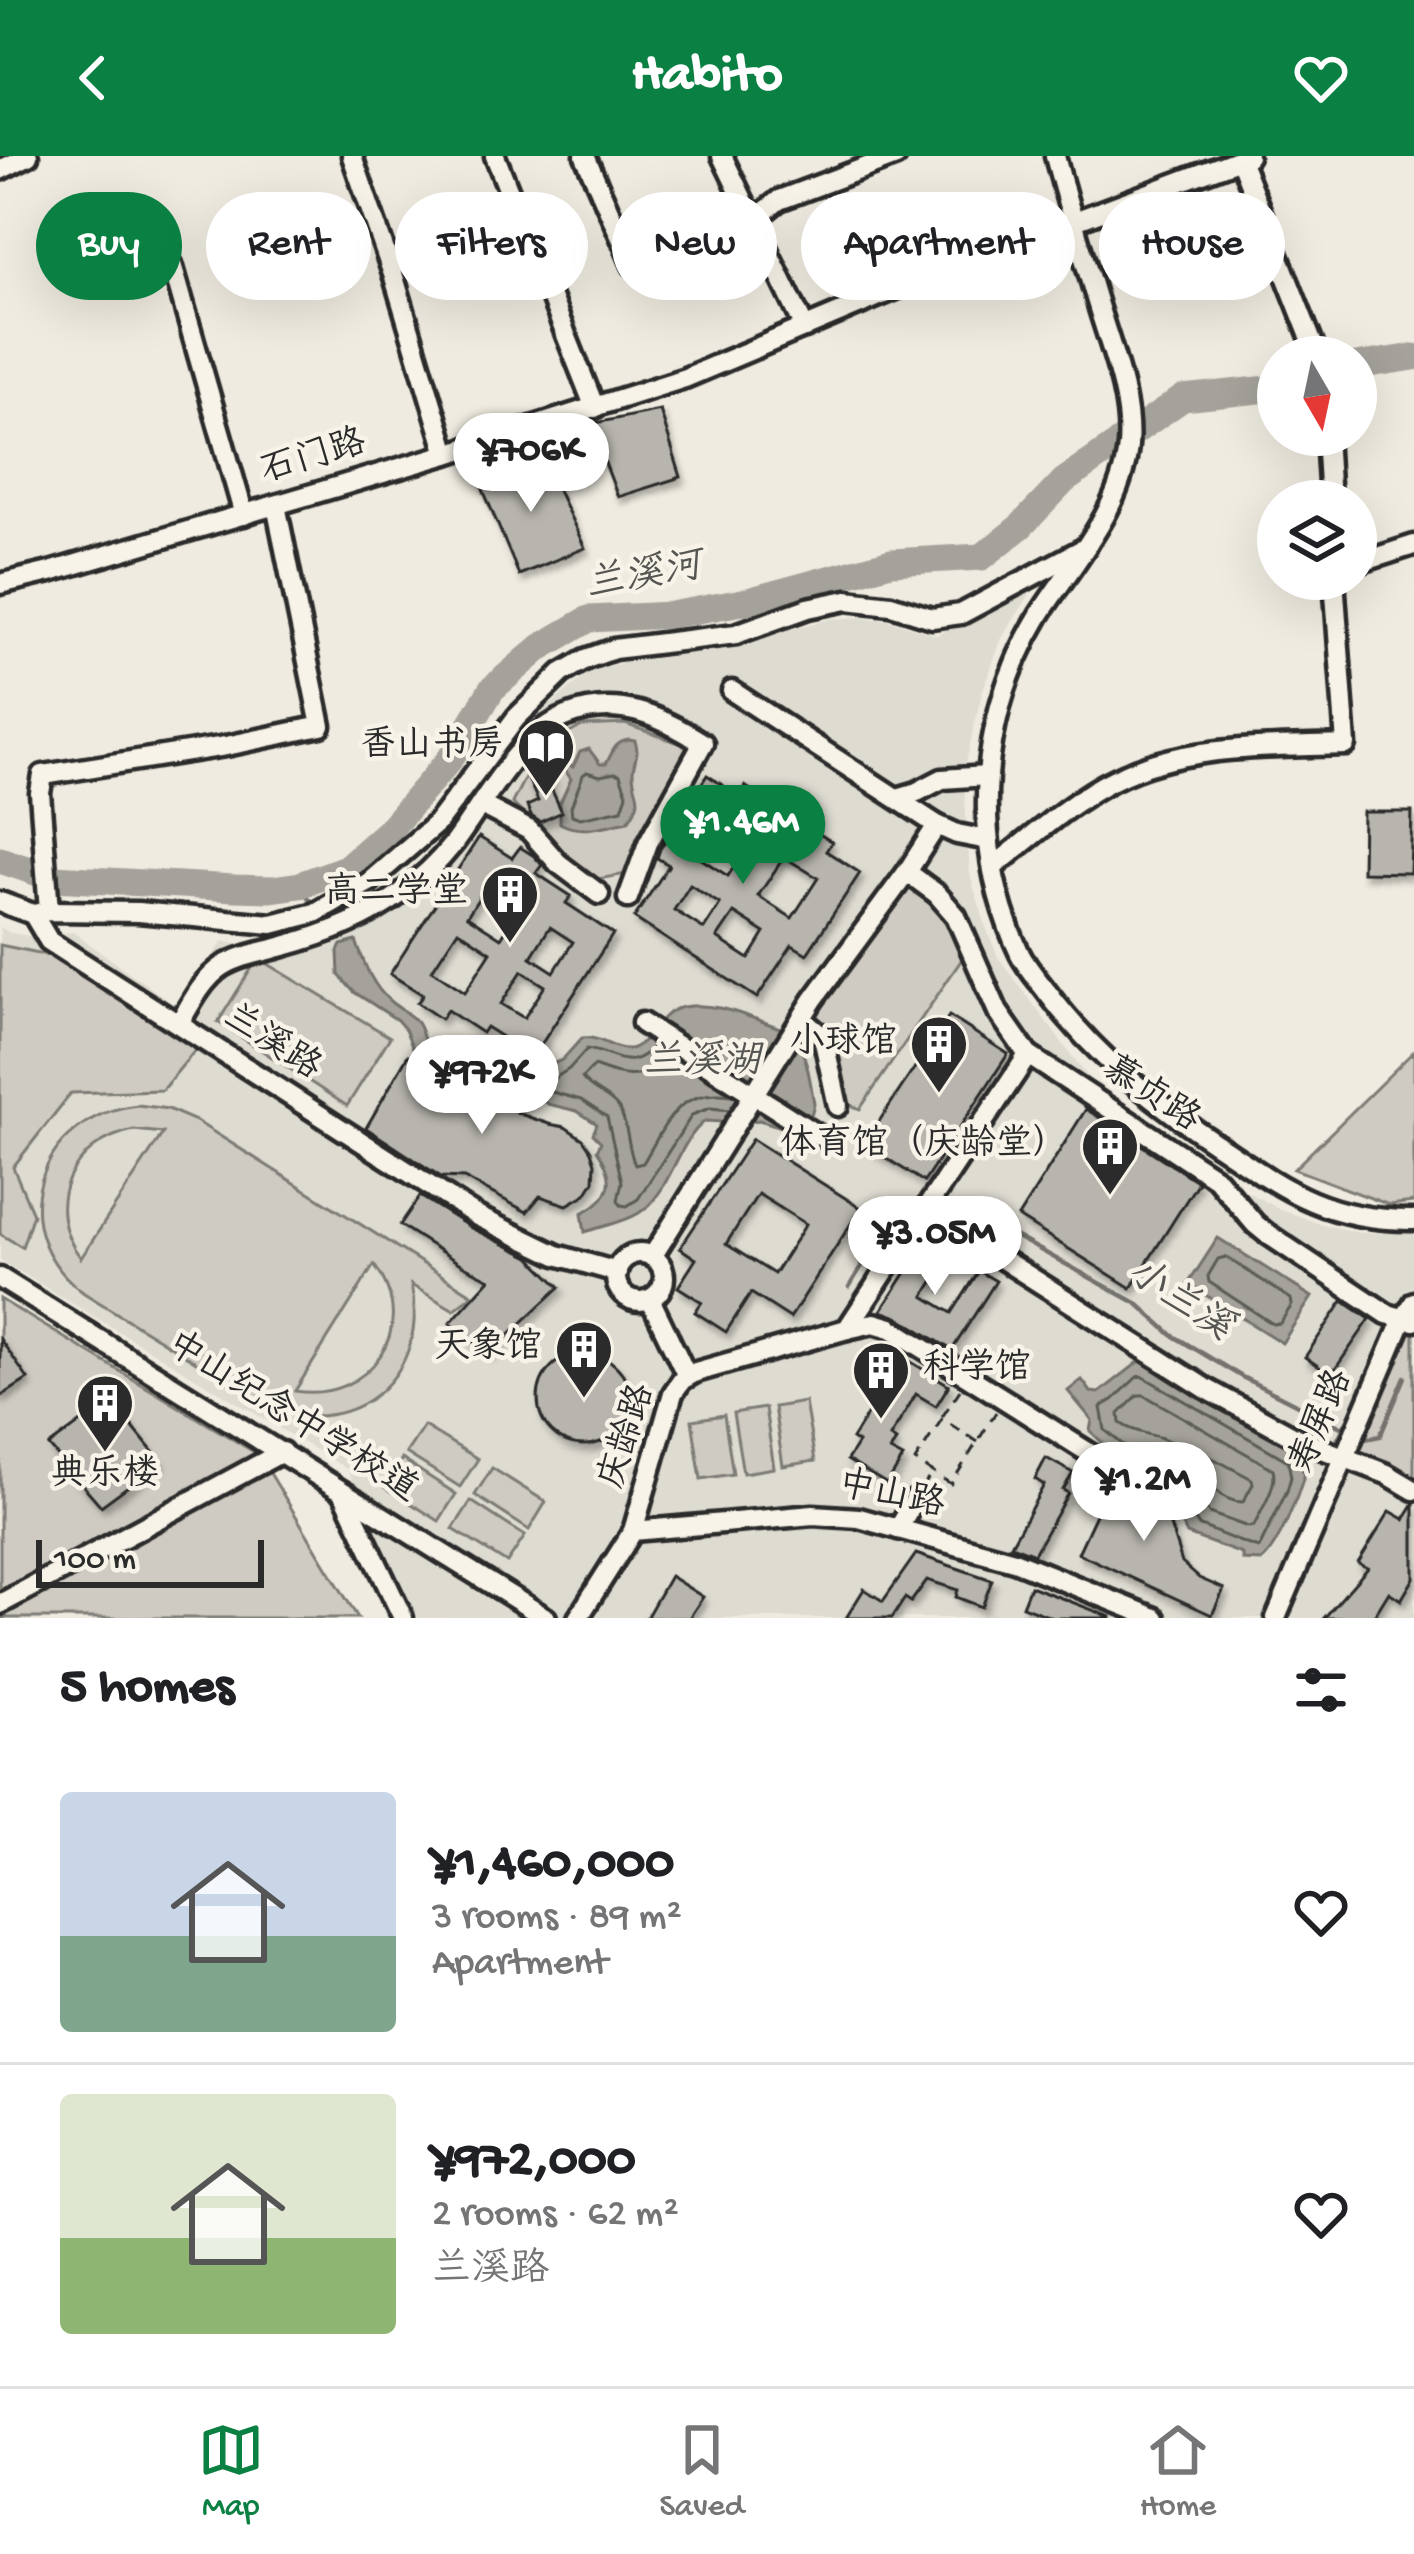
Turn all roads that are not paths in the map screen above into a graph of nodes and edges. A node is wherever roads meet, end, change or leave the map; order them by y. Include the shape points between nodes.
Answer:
1 (28, 156) edge
2 (352, 156) edge
3 (495, 156) edge
4 (585, 156) edge
5 (722, 156) edge
6 (896, 156) edge
7 (1055, 156) edge
8 (1244, 158) edge
9 (0, 170) edge
10 (739, 192) edge
11 (1065, 192) edge
12 (777, 202) edge
13 (612, 217) edge
14 (1075, 223) edge
15 (1075, 231) edge
16 (777, 270) edge
17 (182, 299) edge
18 (871, 300) edge
19 (805, 328) junction
20 (1310, 336) edge
21 (595, 408) junction
22 (447, 454) junction
23 (276, 505) junction
24 (244, 514) junction
25 (1414, 544) edge
26 (1085, 548) junction
27 (1377, 557) edge
28 (0, 584) edge
29 (1336, 600) edge
30 (732, 692) dead end
31 (987, 776) junction
32 (897, 798) junction
33 (481, 805) junction
34 (937, 825) junction
35 (988, 840) junction
36 (993, 867) junction
37 (907, 872) junction
38 (599, 894) dead end
39 (628, 898) dead end
40 (0, 902) edge
41 (44, 912) junction
42 (179, 1024) junction
43 (644, 1024) dead end
44 (797, 1024) junction
45 (1028, 1055) junction
46 (754, 1094) junction
47 (838, 1106) dead end
48 (813, 1132) dead end
49 (926, 1210) junction
50 (1414, 1220) edge
51 (652, 1256) junction
52 (616, 1272) junction
53 (0, 1279) edge
54 (650, 1299) junction
55 (1410, 1314) edge
56 (847, 1329) junction
57 (687, 1376) junction
58 (282, 1452) junction
59 (1343, 1459) junction
60 (1108, 1464) dead end
61 (342, 1489) junction
62 (1414, 1490) edge
63 (915, 1500) dead end
64 (898, 1529) junction
65 (633, 1531) junction
66 (0, 1604) edge
67 (403, 1618) edge
68 (546, 1618) edge
69 (578, 1618) edge
70 (1154, 1618) edge
71 (1276, 1618) edge

1 - 9 street
2 - 22 street
3 - 21 street
4 - 13 street
5 - 10 street
6 - 12 street
7 - 11 street
8 - 14 street, 石门路
8 - 20 street
15 - 26 street via 1128,423 1125,464
16 - 19 street
17 - 24 street
18 - 19 street, 石门路
19 - 21 street, 石门路
21 - 22 street, 石门路
22 - 23 street, 石门路
23 - 24 street, 石门路
23 - 41 street via 321,726 43,776
24 - 28 street, 石门路
25 - 27 street
26 - 31 street via 1012,670
26 - 41 street via 961,614 932,618 847,601 736,634 586,659 516,718 437,824 369,882 315,914 272,924
29 - 36 street via 1346,745 1223,749 1160,763 1114,779
30 - 32 street
31 - 32 street via 941,779
31 - 35 street
32 - 34 street
33 - 38 street via 529,830
33 - 39 street via 529,742 586,710 640,711 704,743 648,843
33 - 42 street via 436,863 394,898 342,927 224,966
34 - 35 street
34 - 37 street
35 - 36 street
36 - 50 street via 1022,958 1060,1009 1154,1102 1282,1188 1334,1211
37 - 44 street
37 - 45 street, 慕贞路 via 956,916 998,1012
40 - 41 street
41 - 42 street, 兰溪路 via 49,941
42 - 52 street, 兰溪路 via 477,1216 556,1255
43 - 46 street
44 - 46 street
44 - 47 street via 823,1036
45 - 49 street
45 - 55 street, 慕贞路 via 1216,1178 1266,1233 1387,1314
46 - 48 street
46 - 51 street
49 - 56 street
49 - 59 street via 1205,1388
51 - 52 street via 630,1255
51 - 54 street via 664,1282
52 - 54 street via 622,1293
53 - 58 street, 中山纪念中学校道
54 - 57 street
55 - 59 street, 寿屏路
56 - 57 street, 庆龄路
56 - 60 street via 884,1324
57 - 65 street, 庆龄路 via 670,1403
58 - 61 street, 中山纪念中学校道
58 - 66 street
59 - 62 street
59 - 71 street, 寿屏路
61 - 67 street
61 - 68 street, 中山纪念中学校道
63 - 64 street
64 - 65 street, 中山路 via 813,1515
64 - 70 street, 中山路 via 1014,1561
65 - 69 street

